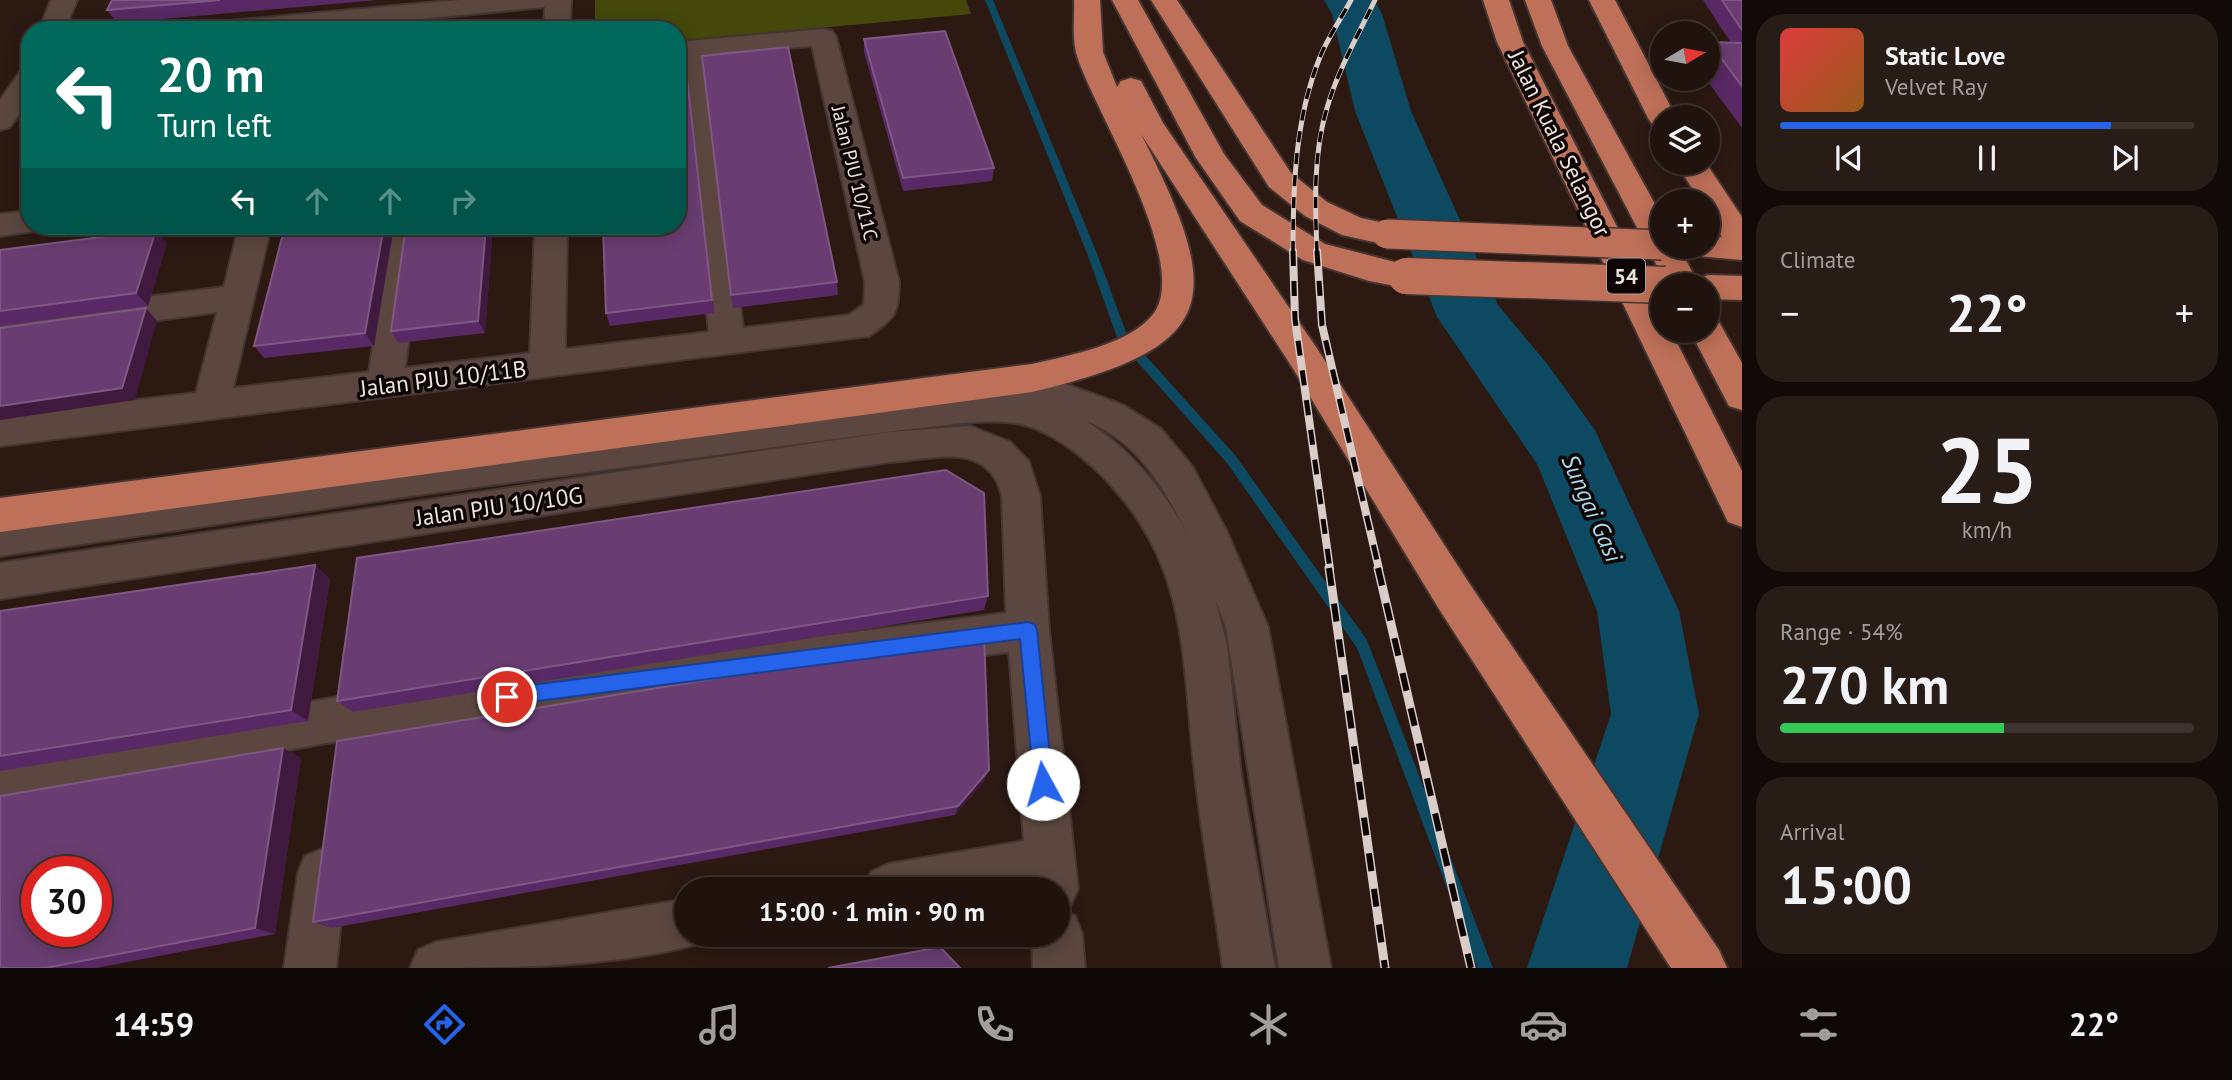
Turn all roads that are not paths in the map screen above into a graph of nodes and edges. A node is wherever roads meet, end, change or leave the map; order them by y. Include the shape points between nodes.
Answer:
1 (64, 0) edge
2 (544, 0) edge
3 (558, 0) edge
4 (1088, 0) edge
5 (1125, 0) edge
6 (1164, 0) edge
7 (1185, 0) edge
8 (1468, 0) edge
9 (1496, 0) edge
10 (1538, 0) edge
11 (1602, 0) edge
12 (435, 20) edge
13 (56, 21) edge
14 (413, 21) edge
15 (557, 21) edge
16 (1510, 41) junction
17 (686, 49) edge
18 (686, 56) edge
19 (1214, 76) junction
20 (21, 91) edge
21 (1655, 105) edge
22 (0, 121) edge
23 (1699, 175) edge
24 (21, 223) edge
25 (0, 225) edge
26 (253, 235) edge
27 (406, 235) edge
28 (551, 235) edge
29 (1742, 242) edge
30 (1650, 245) edge
31 (1720, 248) edge
32 (1742, 249) edge
33 (1677, 273) edge
34 (1650, 284) edge
35 (1720, 287) edge
36 (1742, 288) edge
37 (238, 297) junction
38 (881, 310) joint
39 (0, 329) edge
40 (728, 343) junction
41 (1713, 343) edge
42 (547, 365) junction
43 (385, 385) junction
44 (957, 386) junction
45 (1742, 396) edge
46 (211, 406) junction
47 (0, 431) edge
48 (1742, 510) edge
49 (0, 514) edge
50 (365, 525) junction
51 (0, 539) edge
52 (0, 581) edge
53 (1028, 630) junction
54 (0, 779) edge
55 (327, 836) edge
56 (1052, 875) edge
57 (1029, 877) edge
58 (674, 926) edge
59 (1057, 947) edge
60 (310, 968) edge
61 (436, 968) edge
62 (1059, 968) edge
63 (1249, 968) edge
64 (1305, 968) edge
65 (1701, 968) edge

1 - 13 street
2 - 12 street
3 - 15 street
4 - 44 highway via 1090,56 1176,246 1181,286 1169,319 1151,335 1105,357 1032,378
4 - 65 highway via 1149,124
5 - 34 highway, bridge via 1211,158 1251,213 1314,252 1406,276
6 - 19 highway
7 - 19 highway
8 - 16 highway
9 - 16 highway, Jalan Kuala Selangor / 54
10 - 33 highway, Jalan Kuala Selangor / 54 via 1555,46
11 - 21 highway
12 - 14 street
16 - 48 highway, Jalan Kuala Selangor / 54
17 - 38 street, Jalan PJU 10/11C via 822,37 882,282
18 - 40 street
19 - 30 highway, bridge via 1280,180 1316,209 1353,227 1387,234
20 - 22 street
23 - 29 highway
24 - 25 street
26 - 37 street
27 - 43 street
28 - 42 street
31 - 32 highway
35 - 36 highway
37 - 39 street
37 - 46 street
38 - 40 street, Jalan PJU 10/11B via 857,327
40 - 42 street, Jalan PJU 10/11B
41 - 45 highway
42 - 43 street, Jalan PJU 10/11B
43 - 46 street, Jalan PJU 10/11B
44 - 49 highway
44 - 64 street via 1043,390 1110,415 1148,440 1178,477 1213,544 1247,626
46 - 47 street, Jalan PJU 10/11B
50 - 51 street
50 - 52 street, Jalan PJU 10/10G
50 - 53 street, Jalan PJU 10/10G via 890,447 970,442 997,453 1015,473 1021,496
50 - 63 street via 910,414 1030,412 1078,434 1117,463 1152,506 1184,568 1202,628 1218,774
53 - 54 street via 343,717
53 - 56 street
55 - 60 street
56 - 57 street
58 - 61 street
59 - 62 street

